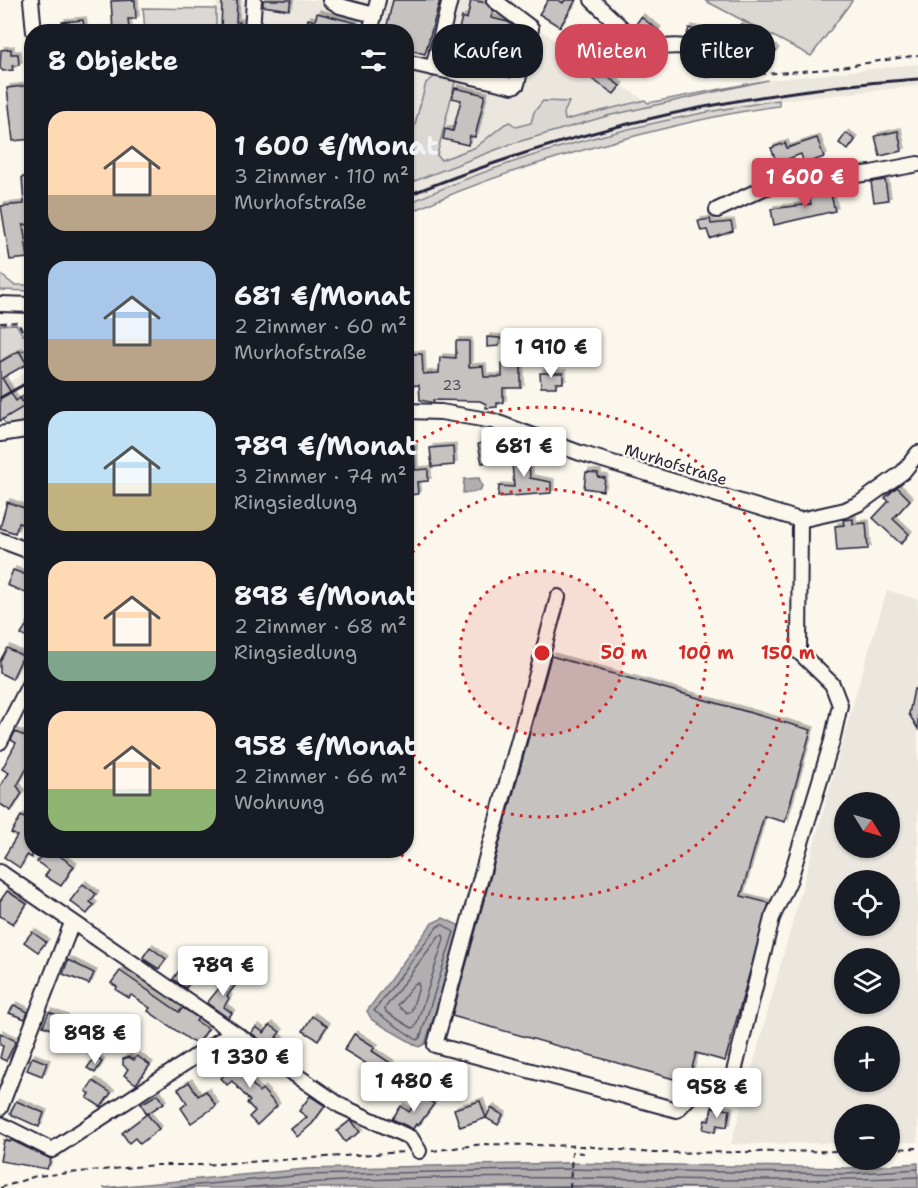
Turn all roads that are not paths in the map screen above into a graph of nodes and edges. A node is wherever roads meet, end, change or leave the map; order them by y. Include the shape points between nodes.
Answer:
1 (31, 0) edge
2 (254, 0) edge
3 (330, 0) edge
4 (378, 0) edge
5 (450, 0) edge
6 (494, 0) edge
7 (591, 0) edge
8 (374, 15) junction
9 (33, 24) edge
10 (252, 24) edge
11 (372, 24) edge
12 (444, 24) edge
13 (526, 24) edge
14 (680, 45) edge
15 (414, 64) edge
16 (432, 68) edge
17 (475, 78) edge
18 (518, 78) edge
19 (918, 164) edge
20 (717, 210) dead end
21 (0, 304) edge
22 (24, 305) edge
23 (414, 411) edge
24 (24, 430) edge
25 (0, 434) edge
26 (918, 453) edge
27 (800, 520) junction
28 (0, 540) edge
29 (24, 549) edge
30 (558, 597) dead end
31 (24, 695) edge
32 (0, 742) edge
33 (0, 873) edge
34 (72, 923) junction
35 (231, 1033) junction
36 (0, 1108) edge
37 (0, 1124) edge
38 (418, 1151) road end

1 - 9 street
2 - 10 street
3 - 8 street
4 - 8 street
5 - 12 street
6 - 13 street
7 - 14 street via 639,44
8 - 11 street
15 - 16 street
17 - 18 street via 513,87
19 - 20 street via 766,187
21 - 22 street
23 - 27 street, Murhofstraße via 493,421 580,453
24 - 25 street
26 - 27 street, Murhofstraße via 903,472 860,503
27 - 30 street via 799,652 832,684 840,705 790,879 772,918 730,1088 700,1086 676,1110 435,1045
28 - 29 street
31 - 32 street
33 - 34 street
34 - 35 street
34 - 36 street
35 - 37 street via 52,1150
35 - 38 street via 341,1106 411,1138

